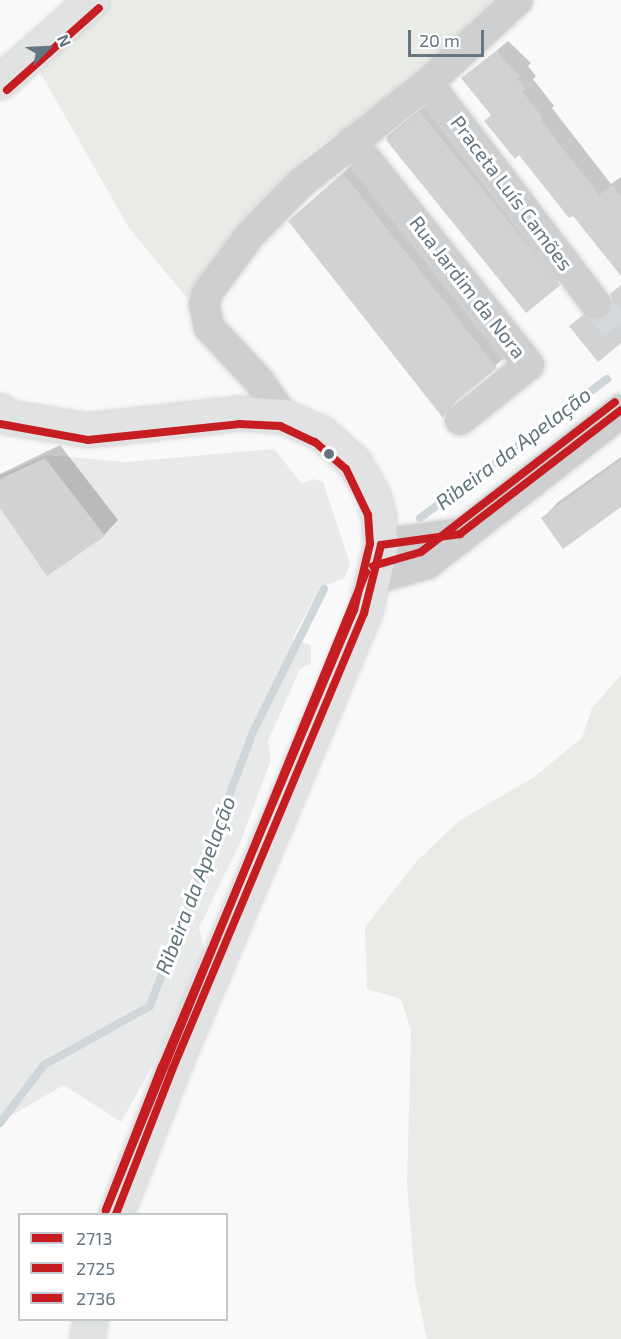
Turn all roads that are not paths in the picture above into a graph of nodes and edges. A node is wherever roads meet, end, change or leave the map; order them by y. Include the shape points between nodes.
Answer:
1 (92, 0) edge
2 (518, 0) edge
3 (0, 81) edge
4 (428, 83) junction
5 (352, 141) junction
6 (596, 303) tunnel mouth
7 (621, 410) edge
8 (0, 411) edge
9 (283, 416) junction
10 (460, 420) dead end
11 (379, 560) junction
12 (117, 1213) edge
13 (90, 1321) edge
14 (87, 1339) edge

1 - 3 main road
2 - 4 street
4 - 5 street
4 - 6 street, Praceta Luís Camões
5 - 9 street via 301,183 250,235 204,304 213,333 259,381
5 - 10 street, Rua Jardim da Nora via 529,365
7 - 11 street via 426,562
8 - 9 main road via 8,417 88,430 239,413
9 - 11 main road via 321,433 354,462 373,495
11 - 12 main road
13 - 14 main road

